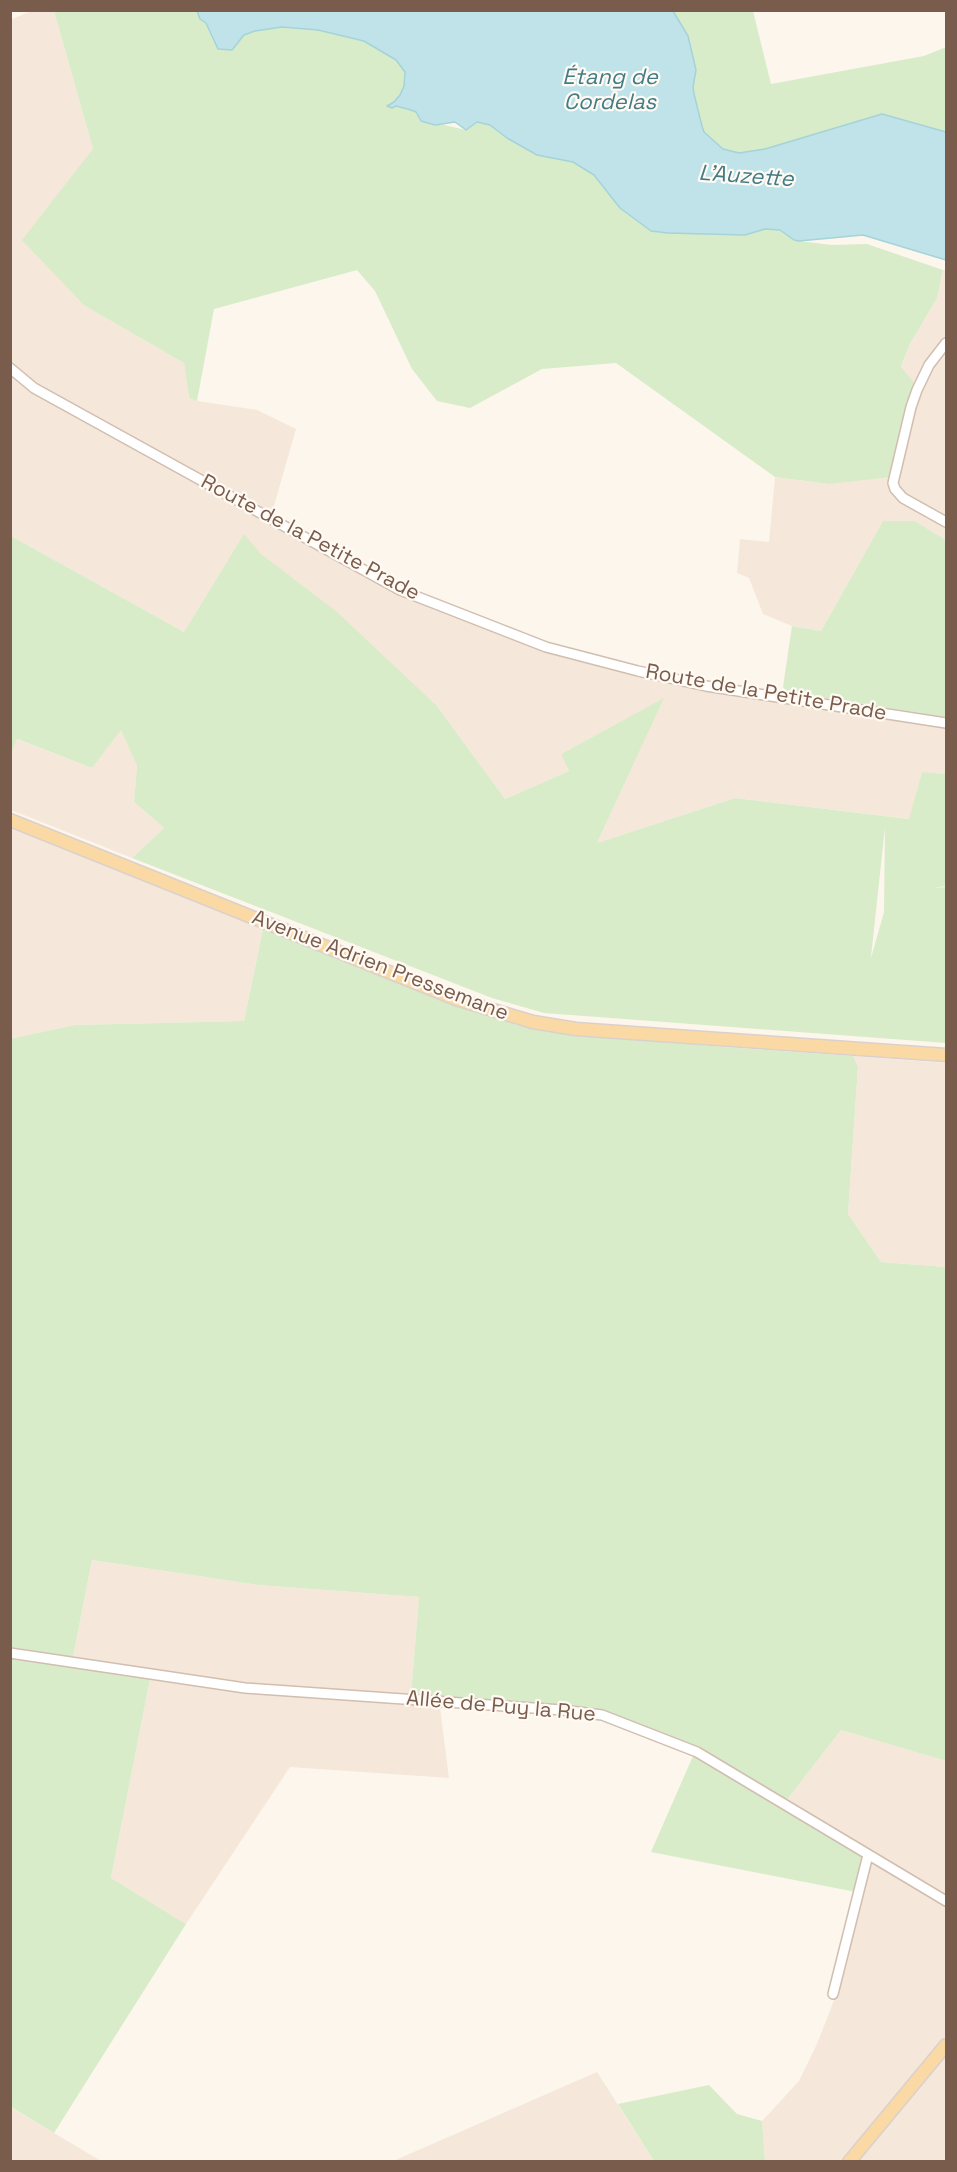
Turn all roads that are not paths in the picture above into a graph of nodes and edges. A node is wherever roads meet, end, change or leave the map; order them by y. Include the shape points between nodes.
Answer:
1 (946, 343) edge
2 (10, 368) edge
3 (946, 522) edge
4 (946, 723) edge
5 (10, 820) edge
6 (946, 1055) edge
7 (10, 1653) edge
8 (868, 1855) junction
9 (946, 1901) edge
10 (833, 1994) dead end
11 (946, 2045) edge
12 (849, 2162) edge

1 - 3 street via 917,390 893,483 903,498
2 - 4 street, Route de la Petite Prade via 34,388 400,590 546,647 706,686
5 - 6 main road, Avenue Adrien Pressemane via 456,999 533,1022 576,1029
7 - 8 street, Allée de Puy la Rue via 244,1688 602,1715 697,1752
8 - 9 street, Allée de Puy la Rue
8 - 10 street
11 - 12 main road

